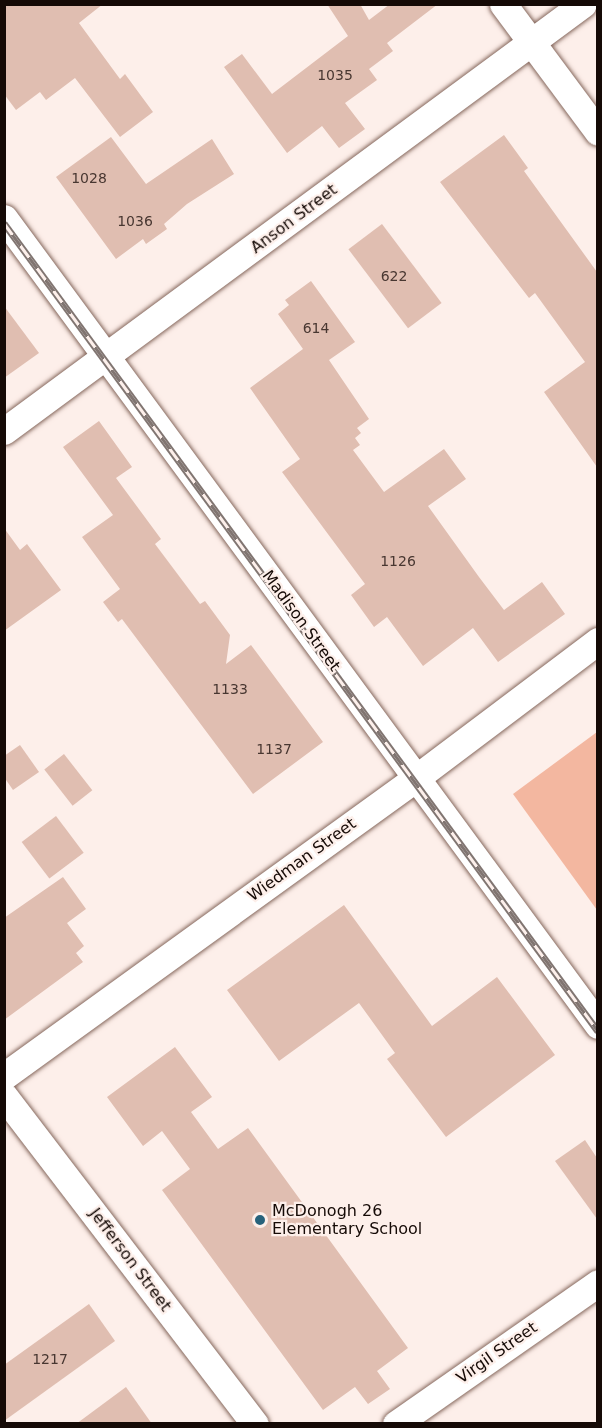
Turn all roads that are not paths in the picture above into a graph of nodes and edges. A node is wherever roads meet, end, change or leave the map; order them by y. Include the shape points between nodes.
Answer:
1 (503, 4) edge
2 (583, 4) edge
3 (531, 43) junction
4 (597, 132) edge
5 (4, 218) edge
6 (107, 358) junction
7 (4, 431) edge
8 (597, 642) edge
9 (416, 778) junction
10 (597, 1025) edge
11 (4, 1076) edge
12 (4, 1096) edge
13 (597, 1283) edge
14 (255, 1424) edge
15 (396, 1424) edge

1 - 3 street
2 - 3 street, Anson Street
3 - 4 street
3 - 6 street, Anson Street
5 - 6 street, Madison Street
6 - 7 street, Anson Street
6 - 9 street, Madison Street
8 - 9 street, Wiedman Street
9 - 10 street, Madison Street
9 - 11 street, Wiedman Street
12 - 14 street, Jefferson Street
13 - 15 street, Virgil Street

